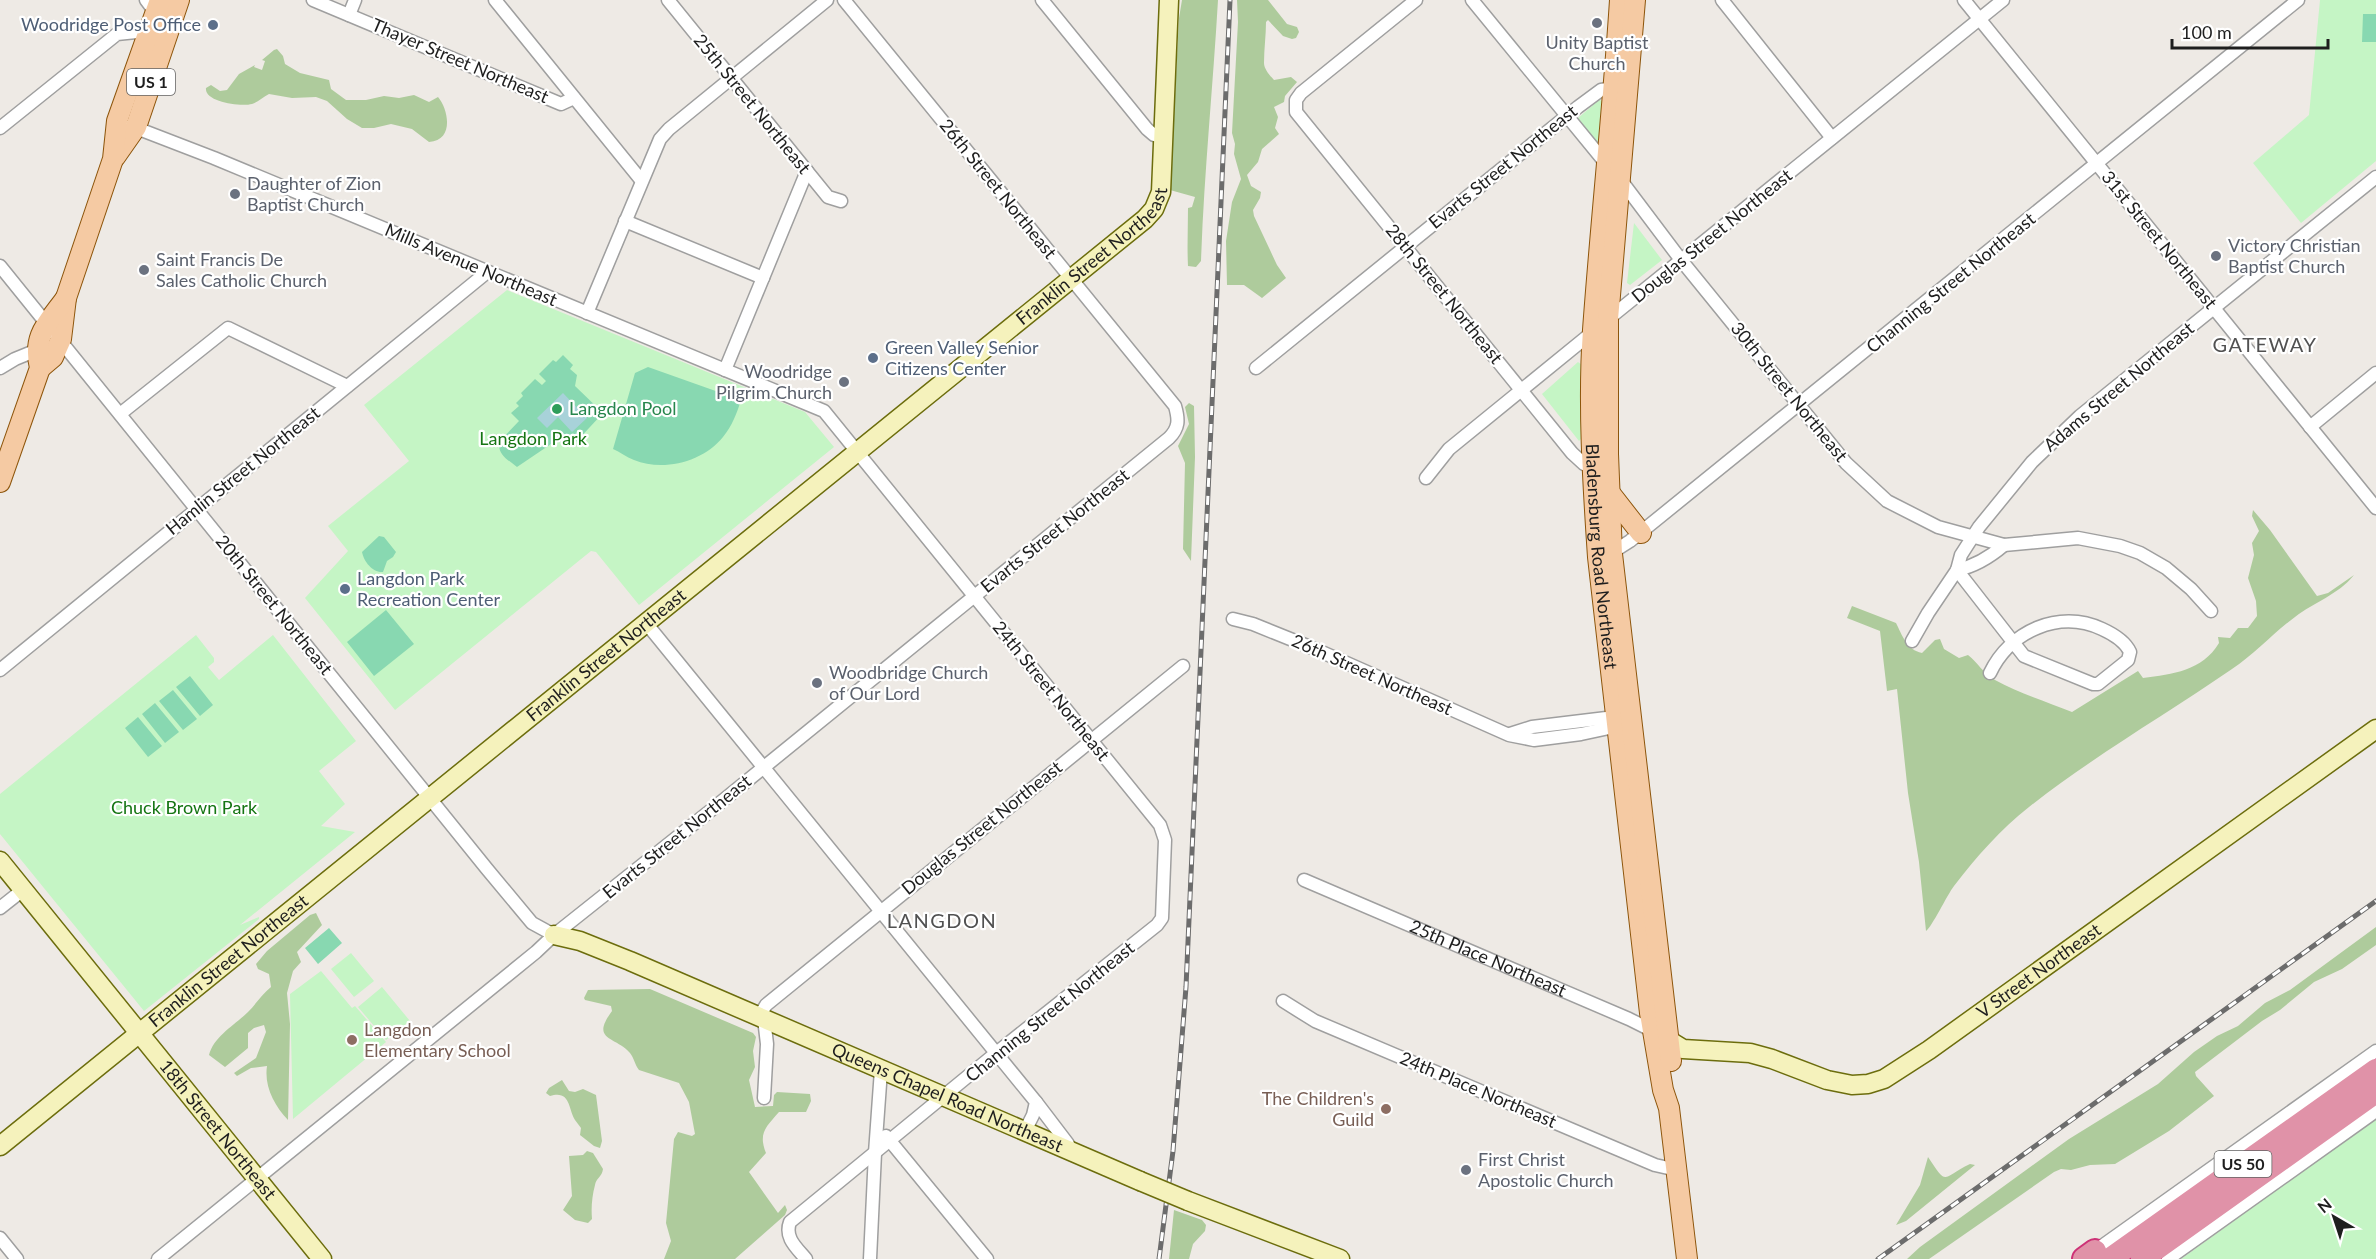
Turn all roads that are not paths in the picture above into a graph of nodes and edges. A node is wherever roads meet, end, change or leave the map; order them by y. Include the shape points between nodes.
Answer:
1 (313, 0) edge
2 (355, 0) edge
3 (495, 0) edge
4 (668, 0) edge
5 (827, 0) edge
6 (844, 0) edge
7 (1042, 0) edge
8 (1169, 0) edge
9 (1416, 0) edge
10 (1472, 0) edge
11 (1620, 0) edge
12 (1635, 0) edge
13 (1722, 0) edge
14 (1964, 0) edge
15 (2003, 0) edge
16 (2298, 0) edge
17 (163, 6) edge
18 (349, 15) junction
19 (1980, 19) junction
20 (148, 35) junction
21 (731, 78) junction
22 (1614, 88) junction
23 (574, 98) junction
24 (1566, 117) junction
25 (126, 124) junction
26 (0, 128) edge
27 (1162, 137) junction
28 (1832, 138) junction
29 (2097, 164) junction
30 (1608, 165) junction
31 (807, 171) junction
32 (2376, 177) edge
33 (641, 180) junction
34 (1621, 181) junction
35 (841, 201) dead end
36 (625, 221) junction
37 (1406, 247) junction
38 (1682, 260) junction
39 (0, 266) edge
40 (486, 273) junction
41 (763, 278) junction
42 (1071, 279) junction
43 (66, 298) junction
44 (2214, 308) junction
45 (587, 313) junction
46 (47, 322) junction
47 (1601, 325) junction
48 (61, 339) junction
49 (38, 359) junction
50 (0, 368) edge
51 (1257, 368) dead end
52 (725, 370) junction
53 (2376, 373) edge
54 (347, 386) junction
55 (1521, 390) junction
56 (1800, 405) junction
57 (1174, 406) joint
58 (824, 411) joint
59 (120, 414) junction
60 (2310, 427) junction
61 (857, 452) junction
62 (1601, 470) junction
63 (1426, 478) dead end
64 (0, 482) edge
65 (1609, 492) junction
66 (2376, 508) edge
67 (196, 510) junction
68 (1641, 533) junction
69 (1972, 537) junction
70 (2004, 545) junction
71 (1605, 556) junction
72 (1957, 570) junction
73 (974, 596) junction
74 (2211, 611) dead end
75 (1233, 619) dead end
76 (646, 623) junction
77 (1912, 641) dead end
78 (2014, 641) junction
79 (1183, 666) dead end
80 (0, 670) edge
81 (1990, 673) dead end
82 (1625, 720) junction
83 (2376, 729) edge
84 (1091, 740) junction
85 (763, 768) junction
86 (430, 798) junction
87 (0, 861) edge
88 (1304, 880) dead end
89 (24, 889) junction
90 (1163, 904) joint
91 (0, 908) edge
92 (880, 912) junction
93 (554, 935) junction
94 (1283, 1001) dead end
95 (763, 1018) junction
96 (140, 1033) junction
97 (1660, 1036) junction
98 (2376, 1051) edge
99 (995, 1054) junction
100 (881, 1070) junction
101 (2376, 1070) edge
102 (2376, 1092) edge
103 (945, 1096) junction
104 (764, 1098) dead end
105 (1036, 1102) junction
106 (2376, 1111) edge
107 (877, 1126) junction
108 (1025, 1131) junction
109 (890, 1141) junction
110 (1068, 1143) dead end
111 (0, 1146) edge
112 (874, 1154) junction
113 (1677, 1170) junction
114 (257, 1179) junction
115 (0, 1238) edge
116 (2097, 1256) edge
117 (17, 1259) edge
118 (158, 1259) edge
119 (322, 1259) edge
120 (806, 1259) edge
121 (870, 1259) edge
122 (987, 1259) edge
123 (1340, 1259) edge
124 (1687, 1259) edge
125 (2142, 1259) edge
126 (2168, 1259) edge

1 - 18 street, Thayer Street Northeast
2 - 18 street
3 - 23 street
4 - 21 street, 25th Street Northeast
5 - 21 street
6 - 42 street, 26th Street Northeast
7 - 27 street via 1147,129
8 - 27 street, Franklin Street Northeast
9 - 37 street, 28th Street Northeast via 1300,93 1295,108
10 - 24 street, 30th Street Northeast
11 - 22 main road, Bladensburg Road Northeast
12 - 34 main road, Bladensburg Road Northeast
13 - 28 street
14 - 19 street, 31st Street Northeast
15 - 19 street, Douglas Street Northeast
16 - 29 street, Channing Street Northeast
17 - 20 main road, US 1
17 - 25 main road, US 1
18 - 23 street, Thayer Street Northeast via 561,104
19 - 28 street, Douglas Street Northeast
19 - 29 street, 31st Street Northeast
20 - 25 main road, US 1
20 - 26 street via 117,34
21 - 31 street, 25th Street Northeast
21 - 33 street via 665,133
22 - 24 street, Evarts Street Northeast via 1600,90
22 - 30 main road, Bladensburg Road Northeast
23 - 33 street
24 - 30 street, 30th Street Northeast
24 - 37 street, Evarts Street Northeast
25 - 40 street, Mills Avenue Northeast
25 - 43 main road, US 1
27 - 42 street, Franklin Street Northeast via 1161,192 1154,209
28 - 38 street, Douglas Street Northeast
29 - 44 street, 31st Street Northeast
29 - 56 street, Channing Street Northeast
30 - 34 street, 30th Street Northeast
30 - 47 main road, Bladensburg Road Northeast
31 - 35 street, 25th Street Northeast via 828,197
31 - 41 street
32 - 44 street, Adams Street Northeast
33 - 36 street
34 - 38 street, 30th Street Northeast
34 - 47 main road, Bladensburg Road Northeast
36 - 41 street
36 - 45 street
37 - 51 street, Evarts Street Northeast
37 - 55 street, 28th Street Northeast
38 - 47 street, Douglas Street Northeast
38 - 56 street, 30th Street Northeast
39 - 46 street, 20th Street Northeast
40 - 45 street, Mills Avenue Northeast
40 - 54 street, Hamlin Street Northeast
41 - 52 street
42 - 57 street, 26th Street Northeast
42 - 61 street, Franklin Street Northeast
43 - 46 main road, US 1
43 - 48 main road, US 1
44 - 60 street, 31st Street Northeast
44 - 69 street, Adams Street Northeast via 2066,429 2016,480
45 - 52 street, Mills Avenue Northeast
46 - 48 street, 20th Street Northeast
46 - 49 main road, US 1
47 - 55 street, Douglas Street Northeast
47 - 62 main road, Bladensburg Road Northeast
48 - 49 main road, US 1 via 53,357
48 - 59 street, 20th Street Northeast
49 - 50 street via 15,359
49 - 64 main road, US 1
52 - 58 street, Mills Avenue Northeast
53 - 60 street
54 - 59 street via 228,328
54 - 67 street, Hamlin Street Northeast
55 - 62 street, 28th Street Northeast via 1576,457
55 - 63 street, Douglas Street Northeast via 1449,448
56 - 68 street, Channing Street Northeast
56 - 69 street, 30th Street Northeast via 1846,463 1882,497 1923,521
57 - 73 street, Evarts Street Northeast via 1178,426 1169,438
58 - 61 street, 24th Street Northeast
59 - 67 street, 20th Street Northeast
60 - 66 street, 31st Street Northeast
61 - 73 street, 24th Street Northeast
61 - 76 street, Franklin Street Northeast
62 - 65 main road, Bladensburg Road Northeast
62 - 71 main road, Bladensburg Road Northeast
65 - 68 main road
65 - 71 main road, Bladensburg Road Northeast
67 - 80 street, Hamlin Street Northeast
67 - 86 street, 20th Street Northeast
68 - 71 street, Channing Street Northeast
69 - 70 street, 30th Street Northeast
69 - 72 street, Adams Street Northeast
70 - 72 street via 1991,556
70 - 74 street, 30th Street Northeast via 2071,538 2120,546 2166,568
71 - 82 main road, Bladensburg Road Northeast
72 - 77 street, Adams Street Northeast
72 - 78 street
73 - 84 street, 24th Street Northeast
73 - 85 street, Evarts Street Northeast
75 - 82 street, 26th Street Northeast via 1315,649 1509,735 1532,727
76 - 85 street
76 - 86 street, Franklin Street Northeast
78 - 78 street via 2050,622 2082,622 2111,633 2129,649 2130,656 2098,684 2093,684 2024,656
78 - 81 street
79 - 84 street, Douglas Street Northeast
82 - 97 main road, Bladensburg Road Northeast
83 - 97 street, V Street Northeast via 1884,1079 1861,1085 1845,1084 1764,1056 1683,1049
84 - 90 street, 24th Street Northeast via 1162,830
84 - 92 street, Douglas Street Northeast
85 - 92 street
85 - 93 street, Evarts Street Northeast
86 - 93 street, 20th Street Northeast via 532,922
86 - 96 street, Franklin Street Northeast
87 - 89 street, 18th Street Northeast
88 - 97 street, 25th Place Northeast via 1581,998
89 - 91 street
89 - 96 street, 18th Street Northeast
90 - 99 street, Channing Street Northeast via 1157,926
92 - 95 street, Douglas Street Northeast via 766,1005
92 - 99 street
93 - 95 street, Queens Chapel Road Northeast via 580,941
93 - 114 street, Evarts Street Northeast
94 - 113 street, 24th Place Northeast via 1315,1021 1647,1161
95 - 100 street, Queens Chapel Road Northeast
95 - 104 street via 767,1044
96 - 111 street, Franklin Street Northeast
96 - 114 street, 18th Street Northeast
97 - 113 main road, Bladensburg Road Northeast via 1674,1087 1670,1108
98 - 116 street
99 - 103 street, Channing Street Northeast
99 - 105 street
100 - 103 street, Queens Chapel Road Northeast
100 - 107 street
101 - 116 highway, US 50
102 - 125 highway, US 50
103 - 108 street, Queens Chapel Road Northeast
103 - 109 street, Channing Street Northeast
105 - 108 street
105 - 110 street
106 - 126 street
107 - 109 street
107 - 112 street
108 - 123 street, Queens Chapel Road Northeast, bridge via 1188,1201
109 - 112 street, Channing Street Northeast
109 - 122 street
112 - 120 street, Channing Street Northeast via 790,1222 789,1238
112 - 121 street
113 - 124 main road, Bladensburg Road Northeast
114 - 118 street, Evarts Street Northeast
114 - 119 street, 18th Street Northeast
115 - 117 street

